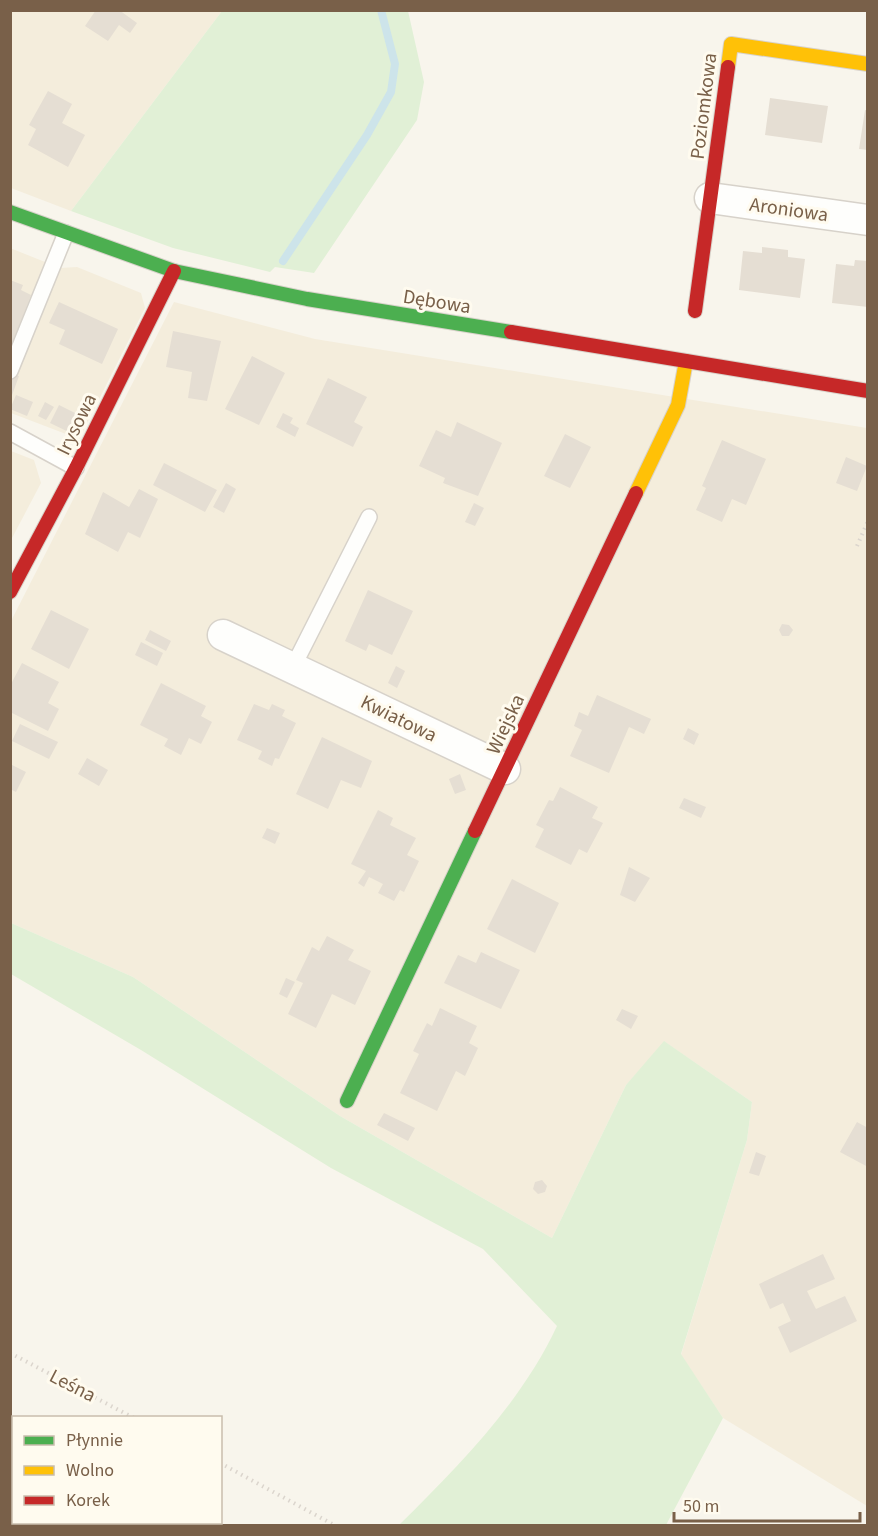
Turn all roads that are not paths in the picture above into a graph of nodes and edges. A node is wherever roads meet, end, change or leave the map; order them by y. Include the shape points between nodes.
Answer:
1 (867, 64) edge
2 (710, 198) junction
3 (10, 212) edge
4 (867, 220) edge
5 (66, 233) junction
6 (174, 272) junction
7 (696, 311) dead end
8 (686, 360) junction
9 (10, 371) edge
10 (867, 391) edge
11 (10, 432) edge
12 (76, 468) junction
13 (369, 517) dead end
14 (10, 592) edge
15 (223, 634) dead end
16 (293, 667) junction
17 (505, 769) junction
18 (347, 1101) dead end

1 - 2 street, Poziomkowa via 731,44
2 - 4 street, Aroniowa
2 - 7 street, Poziomkowa
3 - 5 street, Dębowa
5 - 6 street, Dębowa
5 - 9 lane
6 - 8 street, Dębowa via 307,299
6 - 12 street, Irysowa
8 - 10 street, Dębowa
8 - 17 street, Wiejska via 678,405
11 - 12 lane
12 - 14 street, Irysowa
13 - 16 lane
15 - 16 street, Kwiatowa
16 - 17 street, Kwiatowa
17 - 18 street, Wiejska

